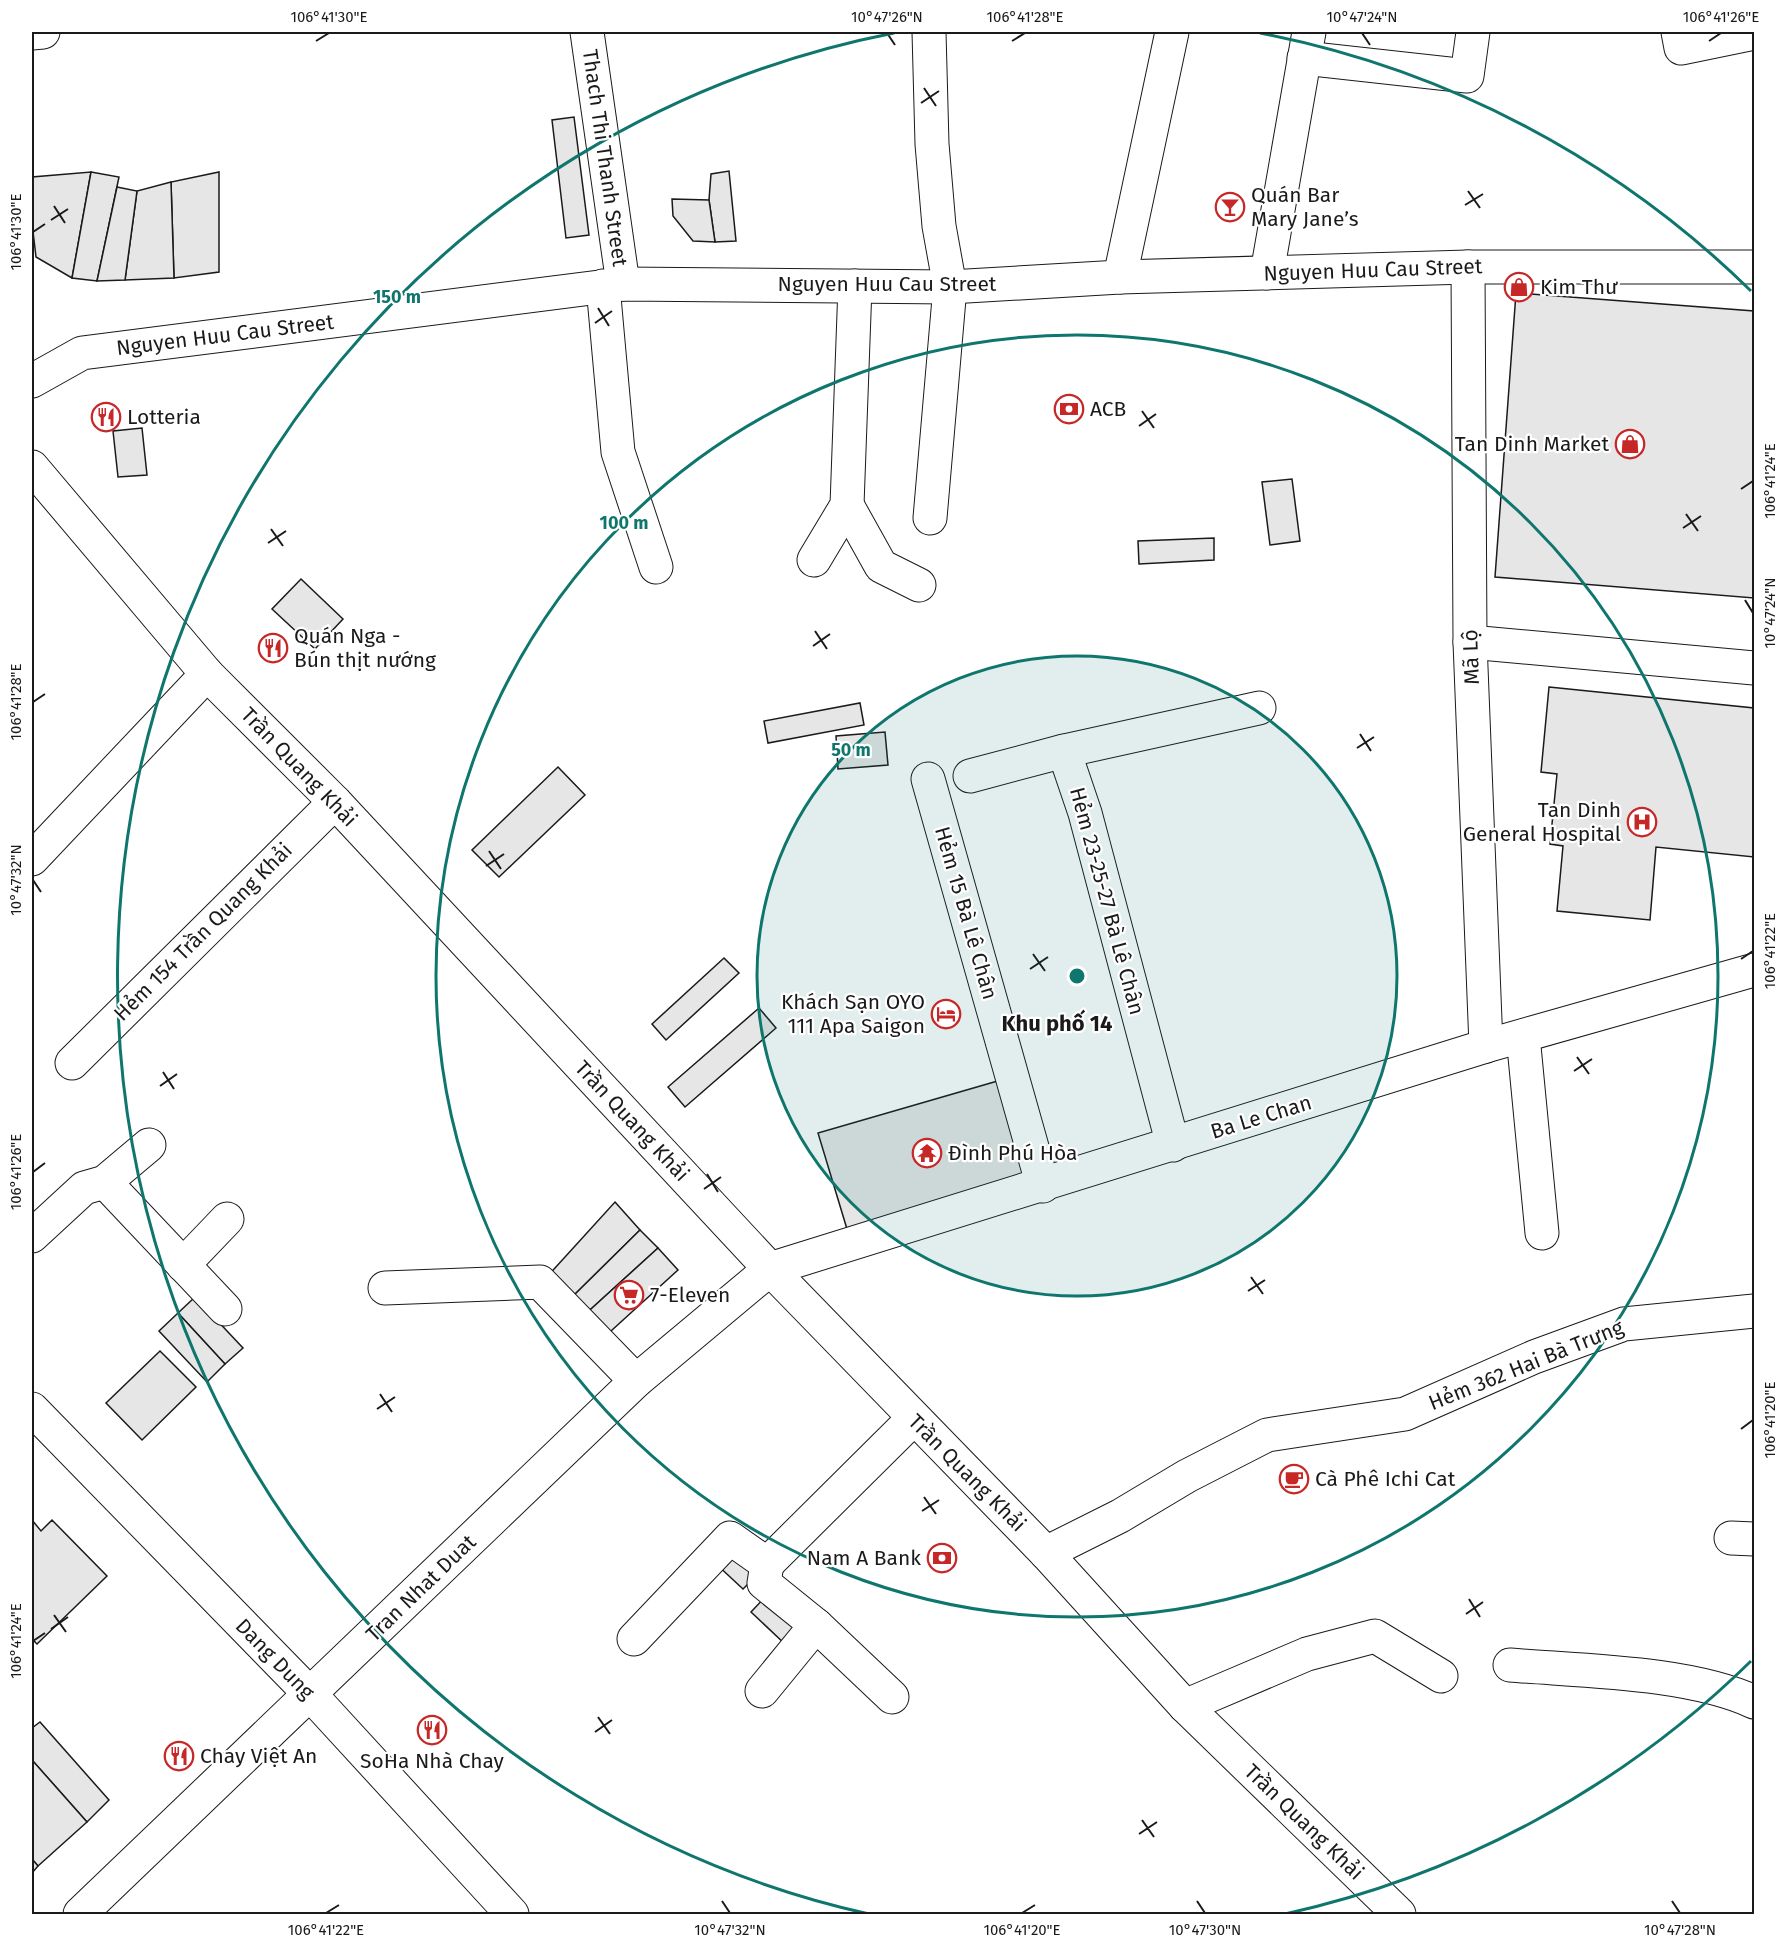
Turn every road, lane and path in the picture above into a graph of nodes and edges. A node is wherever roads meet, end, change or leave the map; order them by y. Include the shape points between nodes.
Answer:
1 (43, 32) edge
2 (587, 32) edge
3 (929, 32) edge
4 (1172, 32) edge
5 (1473, 32) edge
6 (1678, 32) edge
7 (32, 33) edge
8 (1755, 33) edge
9 (1307, 45) edge
10 (1468, 267) junction
11 (1755, 267) edge
12 (1267, 273) junction
13 (1120, 277) junction
14 (613, 285) junction
15 (855, 286) junction
16 (950, 287) junction
17 (32, 381) edge
18 (32, 467) edge
19 (847, 504) junction
20 (930, 518) dead end
21 (814, 560) dead end
22 (656, 567) dead end
23 (919, 585) dead end
24 (1470, 642) junction
25 (1755, 668) edge
26 (207, 674) junction
27 (1259, 708) dead end
28 (1064, 751) junction
29 (970, 776) dead end
30 (928, 779) dead end
31 (335, 802) junction
32 (32, 859) edge
33 (1755, 970) edge
34 (1523, 1036) junction
35 (1486, 1046) junction
36 (72, 1063) dead end
37 (1173, 1144) junction
38 (149, 1145) dead end
39 (105, 1182) junction
40 (1043, 1186) junction
41 (227, 1219) dead end
42 (1542, 1233) dead end
43 (32, 1236) edge
44 (183, 1265) junction
45 (770, 1269) junction
46 (385, 1288) dead end
47 (225, 1309) dead end
48 (1755, 1311) edge
49 (636, 1381) junction
50 (32, 1409) edge
51 (913, 1419) junction
52 (1046, 1553) junction
53 (767, 1564) junction
54 (816, 1625) junction
55 (634, 1639) dead end
56 (1510, 1665) dead end
57 (1440, 1676) dead end
58 (762, 1691) dead end
59 (310, 1694) junction
60 (892, 1696) dead end
61 (1755, 1702) edge
62 (1185, 1706) junction
63 (80, 1914) edge
64 (513, 1914) edge
65 (1399, 1914) edge

1 - 7 street
2 - 14 street, Thach Thi Thanh Street
3 - 16 street via 932,144 939,226
4 - 13 street
5 - 9 street via 1467,76
6 - 8 street via 1681,48
9 - 12 street
10 - 11 street, Nguyen Huu Cau Street
10 - 12 street, Nguyen Huu Cau Street
10 - 24 street, Mã Lộ
12 - 13 street, Nguyen Huu Cau Street
13 - 16 street, Nguyen Huu Cau Street
14 - 15 street, Nguyen Huu Cau Street
14 - 17 street, Nguyen Huu Cau Street via 82,353
14 - 22 street, Thach Thi Thanh Street via 618,452
15 - 16 street, Nguyen Huu Cau Street
15 - 19 street
16 - 20 street
18 - 26 street, Trần Quang Khải
19 - 21 street
19 - 23 street via 881,566
24 - 25 street
24 - 35 street, Mã Lộ
26 - 31 street, Trần Quang Khải
26 - 32 street
27 - 28 street
28 - 29 street
28 - 37 street, Hẻm 23-25-27 Bà Lê Chân via 1085,813
30 - 40 street, Hẻm 15 Bà Lê Chân
31 - 36 street, Hẻm 154 Trần Quang Khải
31 - 45 street, Trần Quang Khải
33 - 34 street, Ba Le Chan
34 - 35 street, Ba Le Chan
34 - 42 street
35 - 37 street, Ba Le Chan
37 - 40 street, Ba Le Chan
38 - 39 street
39 - 43 street via 84,1188
39 - 44 street
40 - 45 street, Ba Le Chan
41 - 44 street
44 - 47 street
45 - 49 street, Tran Nhat Duat
45 - 51 street, Trần Quang Khải
46 - 49 street via 540,1282
48 - 52 street, Hẻm 362 Hai Bà Trưng via 1624,1324 1534,1357 1405,1414 1267,1434
49 - 59 street, Tran Nhat Duat
50 - 59 street, Dang Dung
51 - 52 street, Trần Quang Khải
51 - 53 street
52 - 62 street, Trần Quang Khải
53 - 54 street via 764,1583
53 - 55 street via 730,1538
54 - 58 street
54 - 60 street
56 - 61 street via 1647,1677 1730,1691
57 - 62 street via 1375,1636 1307,1654
59 - 63 street, Tran Nhat Duat
59 - 64 street, Dang Dung
62 - 65 street, Trần Quang Khải

